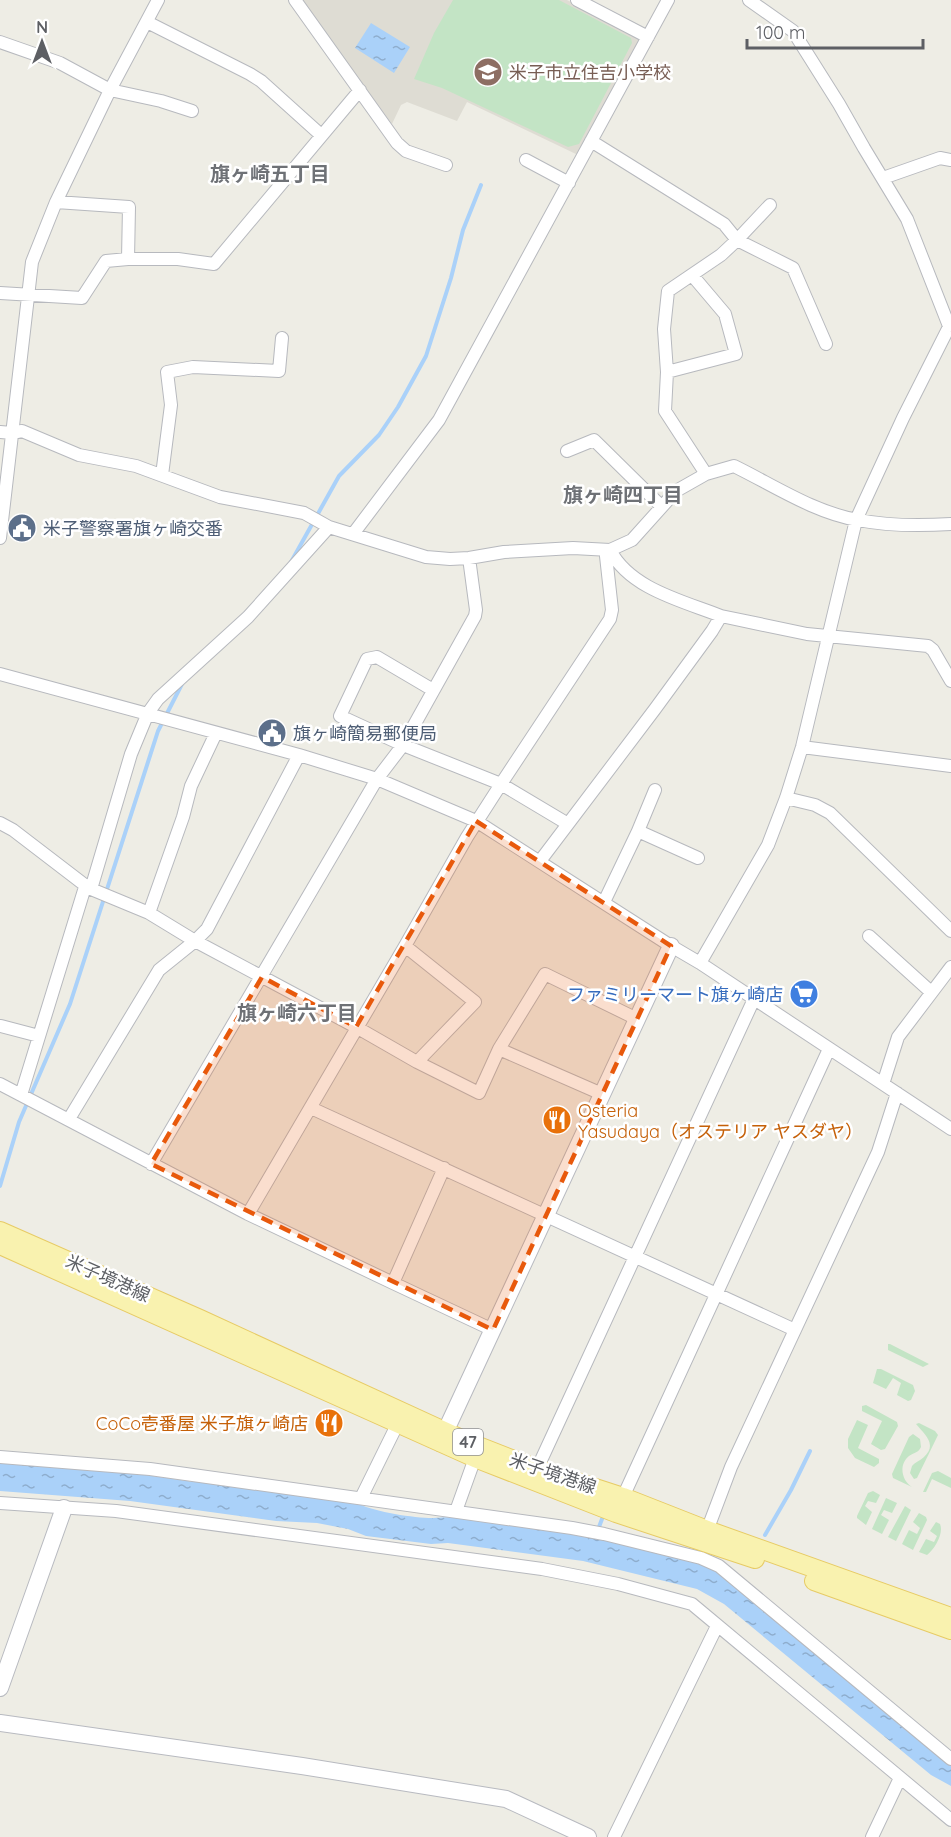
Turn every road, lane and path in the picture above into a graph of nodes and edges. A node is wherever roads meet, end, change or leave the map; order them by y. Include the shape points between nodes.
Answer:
1 (158, 0) edge
2 (295, 0) edge
3 (577, 0) edge
4 (668, 0) edge
5 (748, 0) edge
6 (147, 22) junction
7 (648, 37) junction
8 (0, 42) edge
9 (111, 90) junction
10 (360, 90) junction
11 (192, 111) dead end
12 (321, 135) junction
13 (591, 141) junction
14 (526, 160) dead end
15 (951, 160) edge
16 (446, 165) dead end
17 (883, 178) junction
18 (569, 183) junction
19 (56, 202) junction
20 (770, 206) dead end
21 (737, 240) junction
22 (128, 259) junction
23 (692, 274) junction
24 (0, 293) edge
25 (28, 293) junction
26 (949, 332) edge
27 (282, 338) dead end
28 (826, 344) dead end
29 (667, 372) junction
30 (6, 432) edge
31 (567, 451) dead end
32 (705, 474) junction
33 (162, 475) junction
34 (661, 506) junction
35 (856, 520) junction
36 (951, 524) edge
37 (329, 527) junction
38 (353, 534) junction
39 (0, 538) edge
40 (610, 550) junction
41 (469, 558) junction
42 (720, 616) junction
43 (829, 637) junction
44 (0, 674) edge
45 (951, 681) edge
46 (433, 690) junction
47 (148, 713) junction
48 (216, 733) junction
49 (403, 745) junction
50 (802, 747) junction
51 (299, 755) junction
52 (951, 766) edge
53 (377, 779) junction
54 (501, 784) junction
55 (655, 790) dead end
56 (786, 798) junction
57 (476, 821) junction
58 (0, 823) edge
59 (568, 824) junction
60 (638, 831) junction
61 (698, 858) dead end
62 (540, 861) junction
63 (88, 888) junction
64 (604, 902) junction
65 (149, 913) junction
66 (951, 931) edge
67 (869, 936) dead end
68 (195, 941) junction
69 (405, 946) junction
70 (671, 946) junction
71 (700, 963) junction
72 (951, 967) edge
73 (262, 977) junction
74 (931, 992) junction
75 (754, 999) junction
76 (637, 1018) junction
77 (0, 1027) edge
78 (356, 1027) junction
79 (39, 1036) junction
80 (499, 1049) junction
81 (829, 1049) junction
82 (417, 1062) junction
83 (0, 1084) edge
84 (883, 1084) junction
85 (897, 1093) junction
86 (602, 1094) junction
87 (21, 1095) junction
88 (311, 1108) junction
89 (69, 1119) junction
90 (951, 1129) edge
91 (151, 1164) junction
92 (444, 1168) junction
93 (248, 1214) junction
94 (545, 1215) junction
95 (0, 1231) edge
96 (0, 1245) edge
97 (634, 1255) junction
98 (393, 1283) junction
99 (717, 1294) junction
100 (493, 1330) junction
101 (795, 1330) junction
102 (397, 1425) junction
103 (443, 1437) junction
104 (0, 1457) edge
105 (475, 1458) junction
106 (537, 1469) junction
107 (623, 1497) junction
108 (361, 1498) junction
109 (0, 1503) edge
110 (64, 1508) junction
111 (456, 1511) junction
112 (705, 1537) junction
113 (951, 1617) edge
114 (717, 1626) junction
115 (951, 1630) edge
116 (0, 1688) edge
117 (0, 1723) edge
118 (951, 1759) edge
119 (900, 1778) junction
120 (951, 1820) edge
121 (588, 1837) edge
122 (614, 1837) edge
123 (872, 1837) edge

1 - 6 street
2 - 10 street
3 - 7 street
4 - 7 street
5 - 17 street via 793,31
6 - 9 street
6 - 12 street via 261,81
7 - 13 street
8 - 9 street via 60,63
9 - 11 street
9 - 19 street
10 - 12 street
10 - 16 street via 406,151
12 - 22 street via 214,264
13 - 18 street
13 - 21 street via 724,224
14 - 18 street
15 - 17 street via 940,158
17 - 26 street via 907,219
18 - 38 street via 440,420
19 - 22 street via 129,207
19 - 25 street via 32,262
20 - 21 street
21 - 23 street
21 - 28 street via 793,268
22 - 25 street via 106,261 82,298
23 - 29 street via 668,291 663,329
23 - 29 street via 725,314 736,354
24 - 25 street
25 - 30 street via 17,404
26 - 35 street via 903,418
27 - 33 street via 279,370 193,367 168,372 171,405
29 - 32 street via 665,411
30 - 33 street via 22,431 79,455
30 - 39 street
31 - 34 street via 594,440
32 - 34 street via 676,491
32 - 35 street via 734,466 807,502
33 - 37 street via 220,497 304,513
34 - 40 street via 632,540
35 - 36 street via 900,526
35 - 43 street
37 - 38 street
37 - 47 street via 248,617 158,699
38 - 41 street via 426,557
40 - 41 street via 504,552
40 - 42 street via 632,576
40 - 54 street via 606,556 610,619
41 - 46 street via 475,616
42 - 43 street
42 - 59 street
43 - 45 street via 928,646
43 - 50 street
44 - 47 street
46 - 49 street
46 - 49 street via 376,657 367,659 340,716
47 - 48 street
47 - 63 street
48 - 51 street
48 - 65 street via 191,786
49 - 53 street
49 - 54 street
50 - 52 street
50 - 56 street
51 - 53 street
51 - 68 street via 207,929
53 - 57 street
53 - 73 street
54 - 57 street
54 - 59 street
55 - 60 street
56 - 66 street via 830,813
56 - 71 street via 768,844
57 - 62 street
57 - 69 street
58 - 63 street
59 - 62 street
60 - 61 street
60 - 64 street
62 - 64 street
63 - 65 street
63 - 79 street
64 - 70 street
65 - 68 street
67 - 74 street
68 - 73 street
68 - 89 street via 159,970
69 - 78 street
69 - 82 street via 475,1002
70 - 71 street
70 - 76 street
71 - 75 street
72 - 74 street
73 - 78 street
73 - 91 street
74 - 84 street via 898,1036
75 - 81 street
75 - 97 street
76 - 80 street via 545,974
76 - 86 street
77 - 79 street
78 - 82 street
78 - 88 street
79 - 87 street
80 - 82 street via 479,1092
80 - 86 street
81 - 84 street
81 - 99 street
83 - 87 street
84 - 85 street
85 - 90 street
85 - 101 street via 878,1152
86 - 94 street
87 - 89 street
88 - 92 street
88 - 93 street
89 - 91 street
91 - 93 street
92 - 94 street
92 - 98 street
93 - 98 street
94 - 97 street
94 - 100 street
95 - 103 main road, 米子境港線 / 47
96 - 102 main road, 米子境港線 / 47
97 - 99 street
97 - 106 street
98 - 100 street
99 - 101 street
99 - 107 street
100 - 103 street
101 - 112 street via 731,1467
102 - 103 main road, 米子境港線 / 47
102 - 108 street
103 - 105 main road, 米子境港線 / 47
103 - 106 main road, 米子境港線 / 47 via 468,1442
104 - 108 street via 139,1468
105 - 111 street
105 - 112 main road, 米子境港線 / 47 via 616,1513
106 - 107 main road, 米子境港線 / 47
107 - 112 main road, 米子境港線 / 47
108 - 111 street
109 - 110 street
110 - 114 street via 542,1569 692,1604
110 - 116 street
111 - 118 street via 604,1534 712,1562
112 - 113 main road, 米子境港線 / 47
112 - 115 main road, 米子境港線 / 47 via 743,1555
114 - 119 street
114 - 122 street
117 - 121 street via 506,1799
119 - 120 street
119 - 123 street

